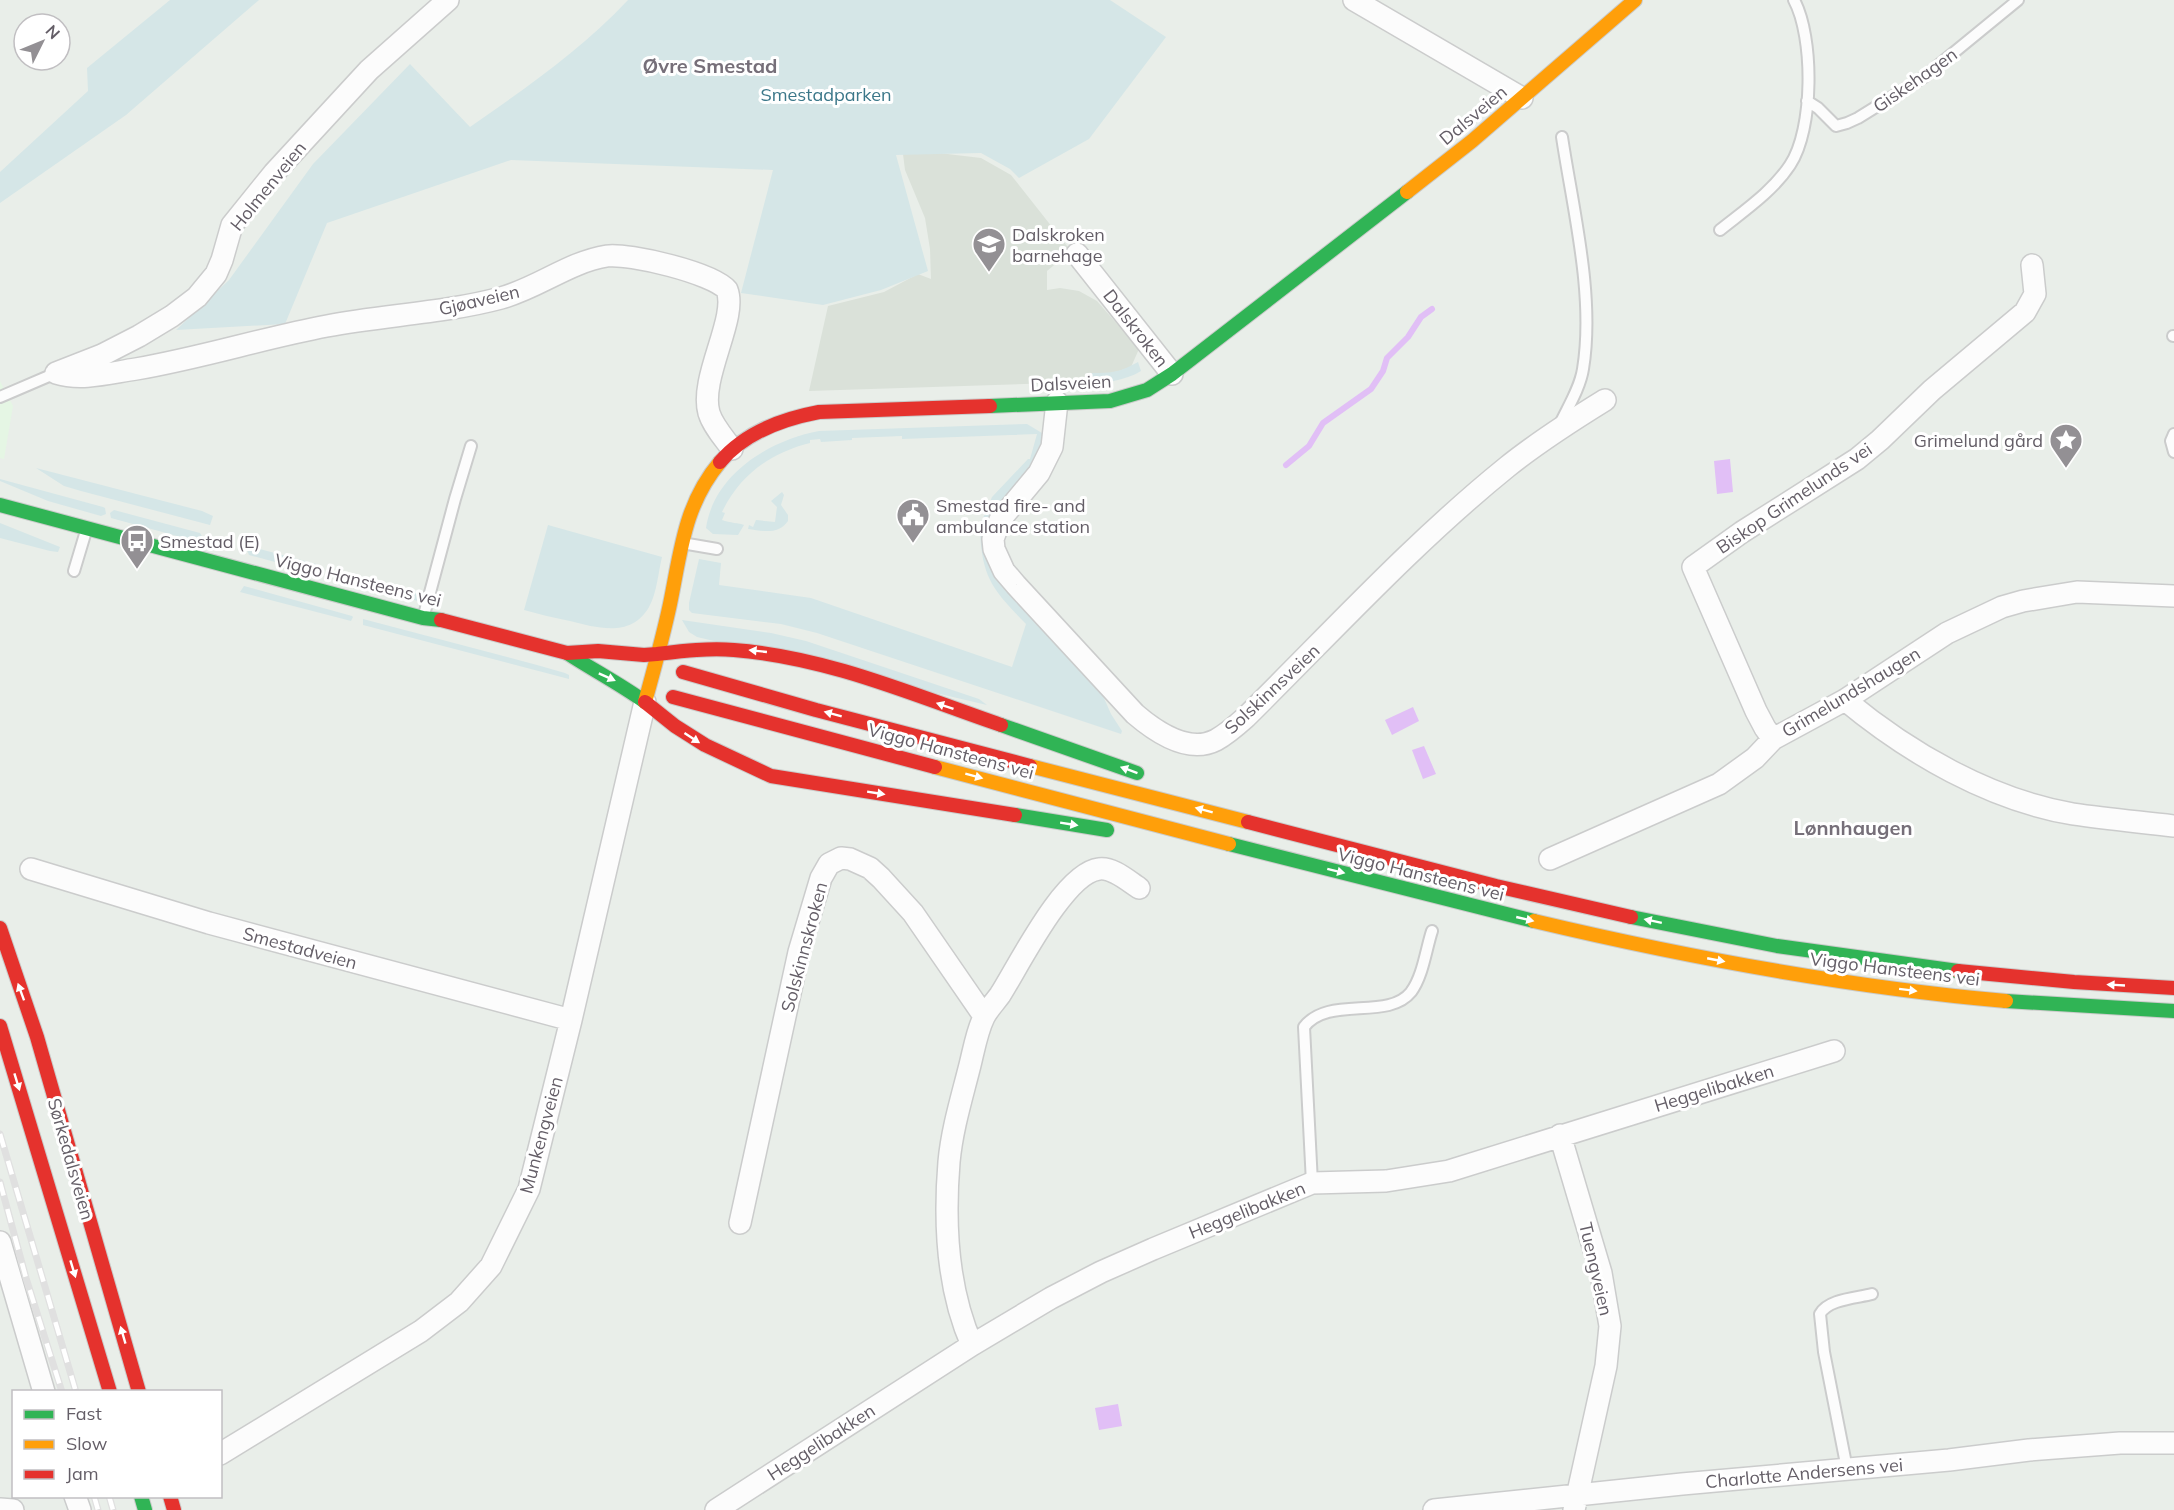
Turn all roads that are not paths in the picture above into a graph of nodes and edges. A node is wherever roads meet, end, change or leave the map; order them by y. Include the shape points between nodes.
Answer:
1 (448, 0) edge
2 (1354, 0) edge
3 (1635, 0) edge
4 (1794, 0) edge
5 (2018, 0) edge
6 (1522, 98) junction
7 (1807, 101) junction
8 (1562, 137) dead end
9 (1720, 230) dead end
10 (1077, 254) dead end
11 (2032, 265) dead end
12 (56, 373) junction
13 (1172, 374) junction
14 (0, 397) edge
15 (1605, 400) dead end
16 (1057, 402) junction
17 (1558, 429) junction
18 (2174, 434) edge
19 (471, 446) dead end
20 (732, 449) junction
21 (2174, 452) edge
22 (0, 505) edge
23 (87, 527) junction
24 (682, 543) junction
25 (717, 549) dead end
26 (74, 571) dead end
27 (2174, 596) edge
28 (423, 618) junction
29 (567, 652) junction
30 (657, 654) junction
31 (683, 672) dead end
32 (652, 676) joint
33 (674, 697) dead end
34 (1845, 700) junction
35 (645, 702) junction
36 (1773, 739) junction
37 (1154, 779) dead end
38 (1198, 795) dead end
39 (2174, 826) edge
40 (1116, 832) dead end
41 (1139, 835) dead end
42 (1342, 846) junction
43 (1279, 857) junction
44 (1550, 859) dead end
45 (31, 869) dead end
46 (1139, 888) dead end
47 (0, 928) edge
48 (1432, 930) dead end
49 (2174, 988) edge
50 (2174, 1011) edge
51 (984, 1016) junction
52 (571, 1020) junction
53 (0, 1026) edge
54 (1834, 1051) dead end
55 (1560, 1135) junction
56 (1312, 1183) junction
57 (740, 1223) dead end
58 (0, 1242) edge
59 (1872, 1294) dead end
60 (972, 1345) junction
61 (43, 1390) edge
62 (109, 1390) edge
63 (138, 1390) edge
64 (2174, 1443) edge
65 (222, 1453) edge
66 (1847, 1469) junction
67 (1575, 1502) edge
68 (0, 1509) edge
69 (13, 1510) edge
70 (716, 1510) edge
71 (1434, 1510) edge

1 - 12 street, Holmenveien via 369,70 274,173 231,225 216,273 197,297 139,336
2 - 6 street
3 - 6 main road, Dalsveien
4 - 7 lane via 1808,44
5 - 7 lane, Giskehagen via 1924,77 1858,118 1836,126
6 - 13 main road, Dalsveien
7 - 9 lane via 1800,143 1790,166 1774,185
8 - 17 lane via 1584,281 1586,321 1583,370
10 - 13 street, Dalskroken
11 - 36 street, Biskop Grimelunds vei via 2035,294 2025,312 1857,459 1694,567 1756,711
12 - 14 lane
12 - 20 street, Gjøaveien via 69,377 103,374 184,360 314,328 483,302 519,292 596,258 624,256 712,279 727,290 729,304 709,383 708,405 709,415
13 - 16 main road, Dalsveien via 1147,390 1123,398
15 - 17 street, Solskinnsveien
16 - 17 street, Solskinnsveien via 1052,447 1045,463 995,531 998,560 1016,585 1136,714 1177,741 1205,744 1246,717 1451,516
16 - 20 main road, Dalsveien via 810,413 761,429
18 - 21 lane
19 - 28 lane
20 - 24 main road, Dalsveien via 711,471 698,493
22 - 23 main road, Viggo Hansteens vei
23 - 26 lane
23 - 28 main road, Viggo Hansteens vei
24 - 25 lane
24 - 30 main road, Dalsveien
27 - 34 street, Grimelundshaugen via 2077,592 2002,607 1947,633
28 - 29 main road, Viggo Hansteens vei
29 - 30 main road, Viggo Hansteens vei
29 -> 35 main road, Viggo Hansteens vei
30 - 32 main road, Dalsveien
37 -> 30 main road, Viggo Hansteens vei via 786,655 697,648
42 -> 31 main road, Viggo Hansteens vei
32 - 35 main road, Munkengveien
33 -> 43 main road, Viggo Hansteens vei
34 - 36 street, Grimelundshaugen
34 - 39 street via 1924,757 2001,793 2073,813
35 -> 40 main road, Viggo Hansteens vei via 698,742 771,776
35 - 52 street, Munkengveien
36 - 44 street, Grimelundshaugen via 1755,758 1719,784
38 - 42 main road
41 - 43 main road
49 -> 42 main road, Viggo Hansteens vei via 1990,976 1776,946 1533,895
43 -> 50 main road, Viggo Hansteens vei via 1670,952 1776,972 1990,999
45 - 52 street, Smestadveien via 209,923
46 - 51 street via 1104,869 1090,871 1080,879 1041,926
63 -> 47 main road, Sørkedalsveien via 37,1037
48 - 56 lane via 1417,980 1408,994 1391,1003 1326,1012 1313,1017 1304,1027
51 - 57 street, Solskinnskroken via 912,913 881,878 850,858 829,864 821,878 799,952
51 - 60 street via 955,1124 947,1194 951,1272
52 - 65 street, Munkengveien via 529,1189 481,1279 459,1302 420,1331
53 -> 62 main road, Sørkedalsveien
54 - 55 street, Heggelibakken
55 - 56 street, Heggelibakken via 1449,1171 1386,1181
55 - 67 street, Tuengveien via 1601,1273 1610,1326 1606,1366
56 - 60 street, Heggelibakken via 1101,1272
58 - 61 street
59 - 66 lane via 1830,1305 1820,1314
60 - 70 street, Heggelibakken
64 - 66 street, Charlotte Andersens vei via 2029,1450
66 - 67 street, Charlotte Andersens vei
67 - 71 street, Charlotte Andersens vei
68 - 69 street

